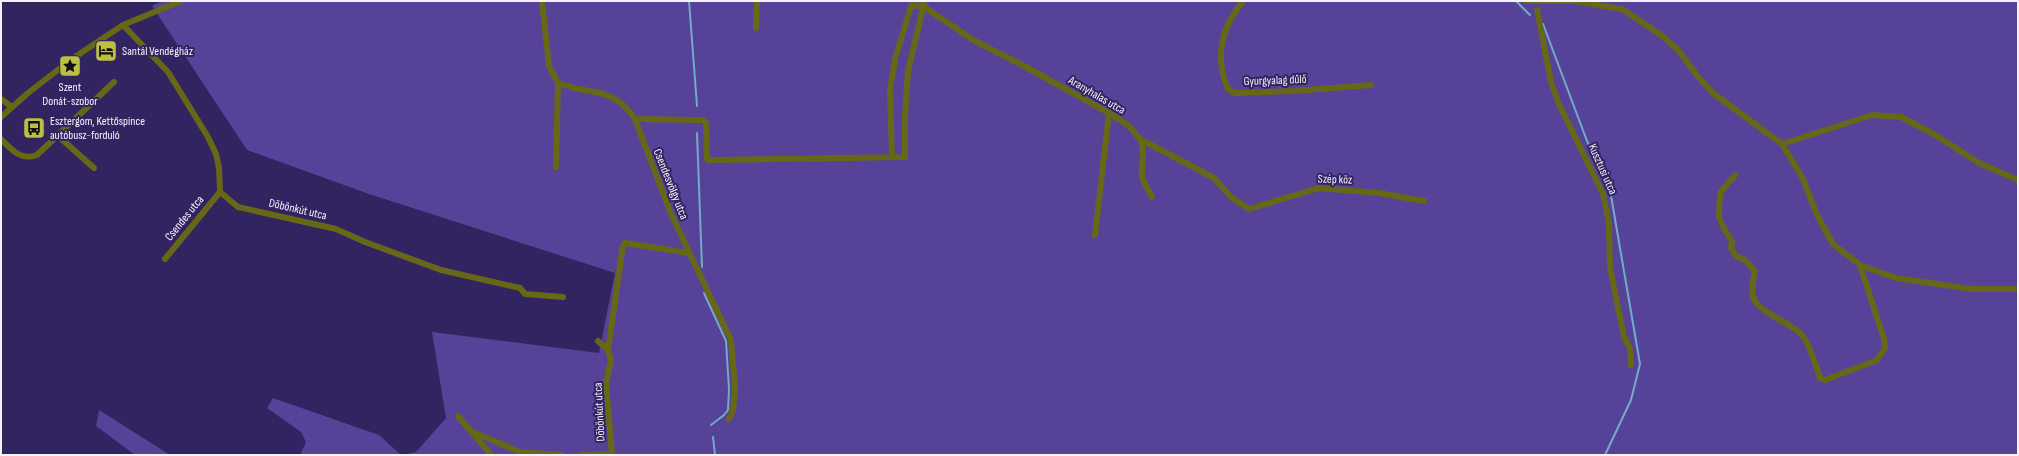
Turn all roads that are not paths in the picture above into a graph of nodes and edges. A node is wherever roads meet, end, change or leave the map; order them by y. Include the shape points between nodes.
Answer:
1 (181, 1) edge
2 (542, 1) edge
3 (756, 1) edge
4 (1243, 1) edge
5 (1527, 1) edge
6 (924, 6) edge
7 (1537, 10) dead end
8 (123, 25) junction
9 (756, 28) dead end
10 (114, 82) dead end
11 (558, 83) junction
12 (1371, 84) dead end
13 (1, 99) edge
14 (12, 107) junction
15 (1109, 113) junction
16 (1, 117) edge
17 (635, 119) junction
18 (57, 136) junction
19 (1, 139) edge
20 (1140, 139) junction
21 (1782, 144) junction
22 (892, 157) junction
23 (556, 167) dead end
24 (94, 168) dead end
25 (1735, 175) dead end
26 (2018, 180) edge
27 (220, 192) junction
28 (1152, 196) dead end
29 (1424, 201) dead end
30 (1249, 209) joint
31 (1095, 236) dead end
32 (689, 253) junction
33 (165, 259) dead end
34 (1860, 265) junction
35 (2018, 289) edge
36 (563, 297) dead end
37 (598, 341) dead end
38 (608, 350) junction
39 (1631, 365) dead end
40 (458, 416) dead end
41 (729, 418) dead end
42 (473, 432) junction
43 (491, 455) edge
44 (562, 455) edge
45 (580, 455) edge

1 - 8 street
2 - 11 street via 549,66
3 - 9 street
4 - 12 street, Gyurgyalag dűlő via 1232,15 1224,33 1219,57 1228,89 1234,93
5 - 21 street via 1575,1 1622,8 1678,50 1698,78 1714,94
6 - 15 street, Aranyhalas utca via 974,41
6 - 22 street via 908,71 905,157
6 - 22 street via 911,6 895,59 890,90
7 - 39 street, Kusztusi utca via 1551,82 1558,102 1603,194 1609,224 1610,268 1624,337 1630,349
8 - 14 street via 72,59
8 - 27 street via 168,72 208,137 216,154
10 - 18 street
11 - 17 street, Csendesvölgy utca via 614,97
11 - 23 street
13 - 14 street
14 - 16 street
15 - 20 street, Aranyhalas utca via 1129,126
15 - 31 street
17 - 22 street via 703,120 706,123 709,160
17 - 32 street, Csendesvölgy utca
18 - 19 street via 37,155 29,158 16,153
18 - 24 street
20 - 28 street via 1144,154 1142,174
20 - 30 street, Aranyhalas utca via 1214,178 1231,197
21 - 26 street via 1872,115 1901,117 1979,163
21 - 34 street via 1802,177 1818,217 1833,244
25 - 34 street via 1720,193 1719,217 1732,241 1731,248 1736,256 1745,260 1755,270 1752,293 1760,308 1796,328 1803,336 1820,378 1825,380 1877,360 1885,348
27 - 33 street, Csendes utca
27 - 36 street, Döbönkút utca via 238,207 336,229 441,270 520,288 524,294
29 - 30 street, Szép köz via 1379,192 1319,188
32 - 38 street via 625,243 623,245
32 - 41 street, Csendesvölgy utca via 731,340 735,389 733,410
34 - 35 street via 1896,278 1972,289
37 - 38 street
38 - 45 street, Döbönkút utca via 611,360 606,383 612,454
40 - 42 street
42 - 43 street
42 - 44 street via 520,452

